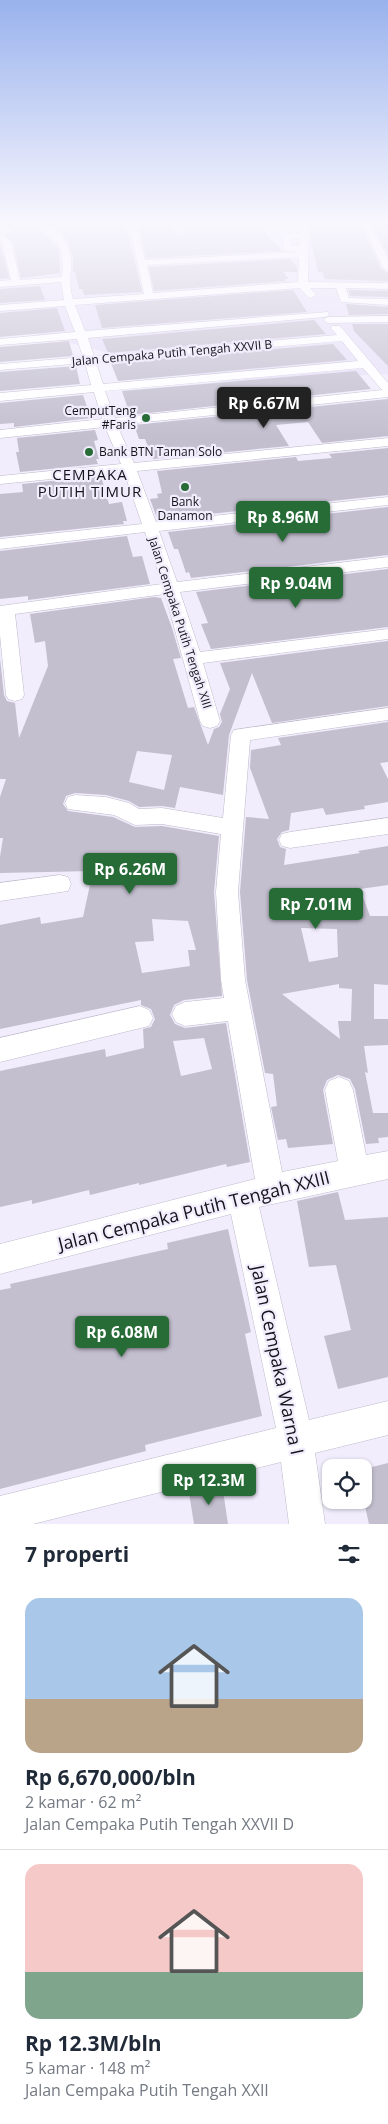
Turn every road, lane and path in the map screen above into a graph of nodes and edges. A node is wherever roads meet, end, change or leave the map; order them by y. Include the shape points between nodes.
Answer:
1 (52, 295) edge
2 (69, 295) edge
3 (74, 295) edge
4 (161, 295) edge
5 (310, 295) edge
6 (345, 295) edge
7 (149, 296) joint
8 (388, 302) edge
9 (338, 307) dead end
10 (0, 308) edge
11 (326, 317) junction
12 (388, 319) edge
13 (344, 320) junction
14 (82, 335) junction
15 (344, 338) junction
16 (0, 342) edge
17 (90, 360) junction
18 (366, 364) junction
19 (0, 368) edge
20 (99, 388) junction
21 (388, 391) edge
22 (0, 397) edge
23 (110, 423) junction
24 (0, 434) edge
25 (388, 442) edge
26 (129, 468) junction
27 (0, 480) edge
28 (388, 501) edge
29 (149, 527) junction
30 (0, 544) edge
31 (388, 562) edge
32 (171, 588) junction
33 (3, 610) edge
34 (388, 634) edge
35 (194, 659) junction
36 (15, 695) dead end
37 (388, 714) edge
38 (210, 721) dead end
39 (74, 803) dead end
40 (388, 826) edge
41 (233, 828) junction
42 (290, 840) dead end
43 (60, 884) dead end
44 (0, 892) edge
45 (239, 1008) junction
46 (185, 1014) dead end
47 (140, 1018) dead end
48 (0, 1050) edge
49 (339, 1090) dead end
50 (388, 1165) edge
51 (355, 1172) junction
52 (256, 1193) junction
53 (0, 1259) edge
54 (388, 1418) edge
55 (296, 1440) junction
56 (0, 1514) edge
57 (307, 1524) edge

1 - 10 street
2 - 14 street, Jalan Cempaka Putih Tengah XIII
3 - 7 street via 90,306
4 - 7 street
5 - 11 street
6 - 8 street via 348,301
9 - 13 street
11 - 13 street
11 - 14 street
11 - 15 street
12 - 13 street
14 - 16 street
14 - 17 street, Jalan Cempaka Putih Tengah XIII
15 - 17 street, Jalan Cempaka Putih Tengah XXVII B
15 - 18 street
17 - 19 street, Jalan Cempaka Putih Tengah XXVII B
17 - 20 street, Jalan Cempaka Putih Tengah XIII
18 - 20 street
18 - 21 street
20 - 22 street
20 - 23 street, Jalan Cempaka Putih Tengah XIII
21 - 23 street
23 - 24 street
23 - 26 street, Jalan Cempaka Putih Tengah XIII
25 - 26 street
26 - 27 street
26 - 29 street, Jalan Cempaka Putih Tengah XIII
28 - 29 street
29 - 30 street
29 - 32 street, Jalan Cempaka Putih Tengah XIII
31 - 32 street
32 - 33 street
32 - 35 street, Jalan Cempaka Putih Tengah XIII
33 - 36 street
34 - 35 street
35 - 38 street, Jalan Cempaka Putih Tengah XIII
37 - 41 street, Jalan Cempaka Warna I via 241,734
39 - 41 street via 108,805 129,811 135,817 162,816
40 - 42 street
41 - 45 street, Jalan Cempaka Warna I via 227,892 233,980
43 - 44 street
45 - 46 street
45 - 52 street, Jalan Cempaka Warna I
47 - 48 street
49 - 51 street
50 - 51 street, Jalan Cempaka Putih Tengah XXIII
51 - 52 street, Jalan Cempaka Putih Tengah XXIII
52 - 53 street, Jalan Cempaka Putih Tengah XXIII
52 - 55 street, Jalan Cempaka Warna I
54 - 55 street
55 - 56 street
55 - 57 street, Jalan Cempaka Warna I

